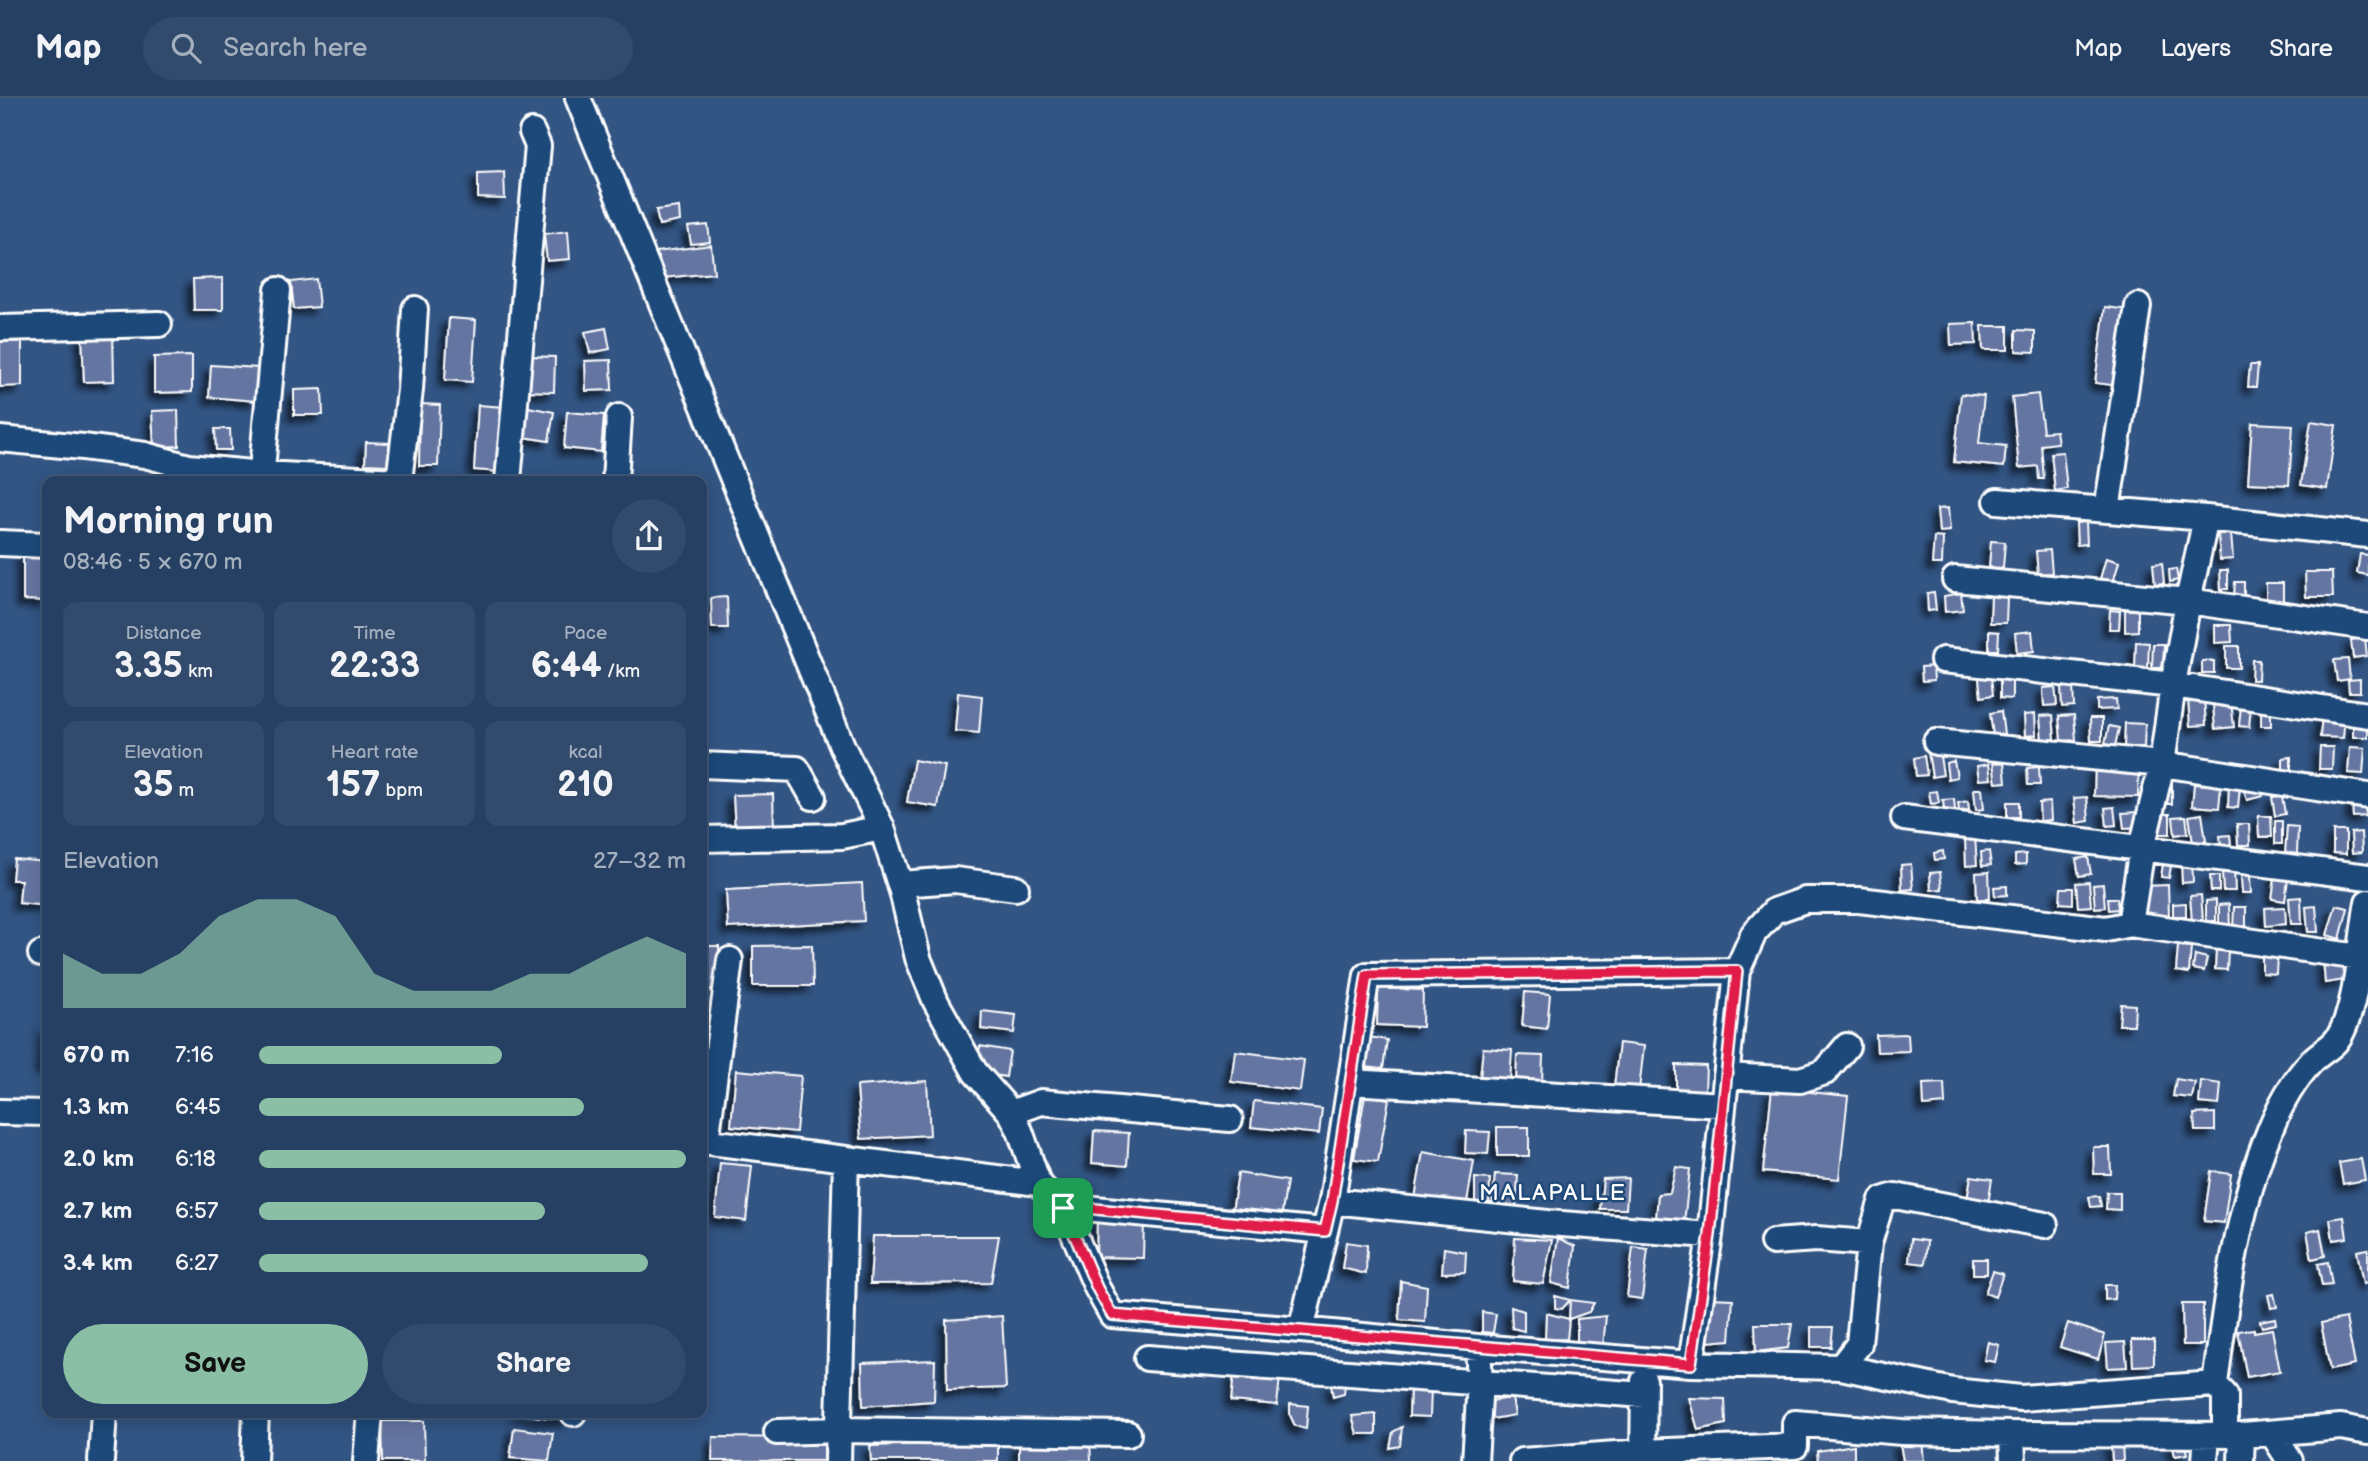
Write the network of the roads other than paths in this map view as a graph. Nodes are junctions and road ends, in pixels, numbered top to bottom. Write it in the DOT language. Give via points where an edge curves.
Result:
graph roads {
  1 [pos="578,98"];
  2 [pos="532,132"];
  3 [pos="278,290"];
  4 [pos="2138,306"];
  5 [pos="415,309"];
  6 [pos="159,324"];
  7 [pos="0,327"];
  8 [pos="619,417"];
  9 [pos="0,439"];
  10 [pos="248,476"];
  11 [pos="261,476"];
  12 [pos="400,476"];
  13 [pos="508,476"];
  14 [pos="615,476"];
  15 [pos="1997,501"];
  16 [pos="2106,510"];
  17 [pos="2206,518"];
  18 [pos="2368,536"];
  19 [pos="0,543"];
  20 [pos="42,545"];
  21 [pos="1955,579"];
  22 [pos="2188,601"];
  23 [pos="2368,627"];
  24 [pos="1943,660"];
  25 [pos="2173,685"];
  26 [pos="2368,715"];
  27 [pos="1936,742"];
  28 [pos="2162,764"];
  29 [pos="707,765"];
  30 [pos="2368,796"];
  31 [pos="813,797"];
  32 [pos="1904,818"];
  33 [pos="882,828"];
  34 [pos="707,839"];
  35 [pos="2142,848"];
  36 [pos="2368,877"];
  37 [pos="900,884"];
  38 [pos="1016,888"];
  39 [pos="2368,902"];
  40 [pos="2130,924"];
  41 [pos="2359,957"];
  42 [pos="730,960"];
  43 [pos="1737,971"];
  44 [pos="1847,1046"];
  45 [pos="1726,1076"];
  46 [pos="1351,1083"];
  47 [pos="1723,1105"];
  48 [pos="0,1112"];
  49 [pos="42,1113"];
  50 [pos="1011,1113"];
  51 [pos="1230,1119"];
  52 [pos="707,1121"];
  53 [pos="707,1142"];
  54 [pos="846,1159"];
  55 [pos="1038,1183"];
  56 [pos="1332,1201"];
  57 [pos="1063,1208"];
  58 [pos="2045,1225"];
  59 [pos="1325,1231"];
  60 [pos="1710,1235"];
  61 [pos="1773,1242"];
  62 [pos="1869,1243"];
  63 [pos="1301,1330"];
  64 [pos="1478,1347"];
  65 [pos="1147,1358"];
  66 [pos="1645,1360"];
  67 [pos="1691,1364"];
  68 [pos="1841,1367"];
  69 [pos="1480,1382"];
  70 [pos="2215,1384"];
  71 [pos="1644,1395"];
  72 [pos="104,1418"];
  73 [pos="256,1418"];
  74 [pos="370,1418"];
  75 [pos="1810,1425"];
  76 [pos="839,1430"];
  77 [pos="776,1432"];
  78 [pos="2368,1432"];
  79 [pos="2272,1433"];
  80 [pos="1128,1434"];
  81 [pos="2012,1434"];
  82 [pos="2225,1435"];
  83 [pos="1643,1457"];
  84 [pos="101,1461"];
  85 [pos="254,1461"];
  86 [pos="366,1461"];
  87 [pos="838,1461"];
  88 [pos="1475,1461"];
  89 [pos="1522,1461"];
  90 [pos="1809,1461"];
  91 [pos="2013,1461"];
  92 [pos="2205,1461"];
  93 [pos="2241,1461"];
  94 [pos="2290,1461"];
  1 -- 33 [label="street" via="843,748"];
  2 -- 13 [label="street" via="538,146"];
  3 -- 11 [label="street"];
  4 -- 16 [label="street"];
  5 -- 12 [label="street"];
  6 -- 7 [label="street"];
  8 -- 14 [label="street"];
  9 -- 10 [label="street" via="145,456"];
  15 -- 16 [label="street"];
  16 -- 17 [label="street"];
  17 -- 18 [label="street"];
  17 -- 22 [label="street"];
  19 -- 20 [label="street"];
  21 -- 22 [label="street"];
  22 -- 23 [label="street"];
  22 -- 25 [label="street"];
  24 -- 25 [label="street"];
  25 -- 26 [label="street"];
  25 -- 28 [label="street"];
  27 -- 28 [label="street"];
  28 -- 30 [label="street"];
  28 -- 35 [label="street"];
  29 -- 31 [label="street" via="797,768"];
  32 -- 35 [label="street"];
  33 -- 34 [label="street" via="842,836"];
  33 -- 37 [label="street"];
  35 -- 36 [label="street"];
  35 -- 40 [label="street"];
  37 -- 38 [label="street" via="955,880"];
  37 -- 50 [label="street" via="918,958 936,1002 975,1072"];
  39 -- 41 [label="street"];
  40 -- 41 [label="street"];
  40 -- 43 [label="street" via="2106,929 1859,900 1805,900 1774,911 1754,933"];
  41 -- 70 [label="street" via="2350,1015 2336,1041 2312,1061 2286,1095 2269,1131 2229,1274"];
  42 -- 52 [label="street"];
  43 -- 45 [label="street"];
  43 -- 46 [label="street" via="1367,975"];
  44 -- 45 [label="street" via="1825,1072 1800,1080"];
  45 -- 47 [label="street"];
  46 -- 47 [label="street"];
  46 -- 56 [label="street"];
  47 -- 60 [label="street"];
  48 -- 49 [label="street"];
  50 -- 51 [label="street" via="1041,1102"];
  50 -- 55 [label="street"];
  53 -- 54 [label="street"];
  54 -- 55 [label="street"];
  54 -- 76 [label="street"];
  55 -- 57 [label="street"];
  56 -- 59 [label="street"];
  56 -- 60 [label="street"];
  57 -- 59 [label="street"];
  57 -- 63 [label="street" via="1112,1315"];
  58 -- 62 [label="street" via="1895,1196 1882,1200"];
  59 -- 63 [label="street"];
  60 -- 67 [label="street"];
  61 -- 62 [label="street"];
  62 -- 68 [label="street" via="1858,1343"];
  63 -- 64 [label="street"];
  64 -- 66 [label="street"];
  64 -- 69 [label="street"];
  65 -- 69 [label="street"];
  66 -- 67 [label="street"];
  66 -- 71 [label="street"];
  67 -- 68 [label="street"];
  68 -- 70 [label="street" via="1953,1391 2021,1398"];
  69 -- 71 [label="street"];
  69 -- 88 [label="street"];
  70 -- 82 [label="street" via="2225,1395"];
  71 -- 83 [label="street"];
  72 -- 84 [label="street"];
  73 -- 85 [label="street"];
  74 -- 86 [label="street"];
  75 -- 81 [label="street"];
  75 -- 83 [label="street" via="1795,1423 1795,1446"];
  75 -- 90 [label="street"];
  76 -- 77 [label="street"];
  76 -- 80 [label="street"];
  76 -- 87 [label="street"];
  78 -- 79 [label="street" via="2341,1427"];
  79 -- 82 [label="street"];
  79 -- 94 [label="street"];
  81 -- 82 [label="street"];
  81 -- 91 [label="street"];
  82 -- 92 [label="street"];
  82 -- 93 [label="street"];
  83 -- 89 [label="street"];
}
